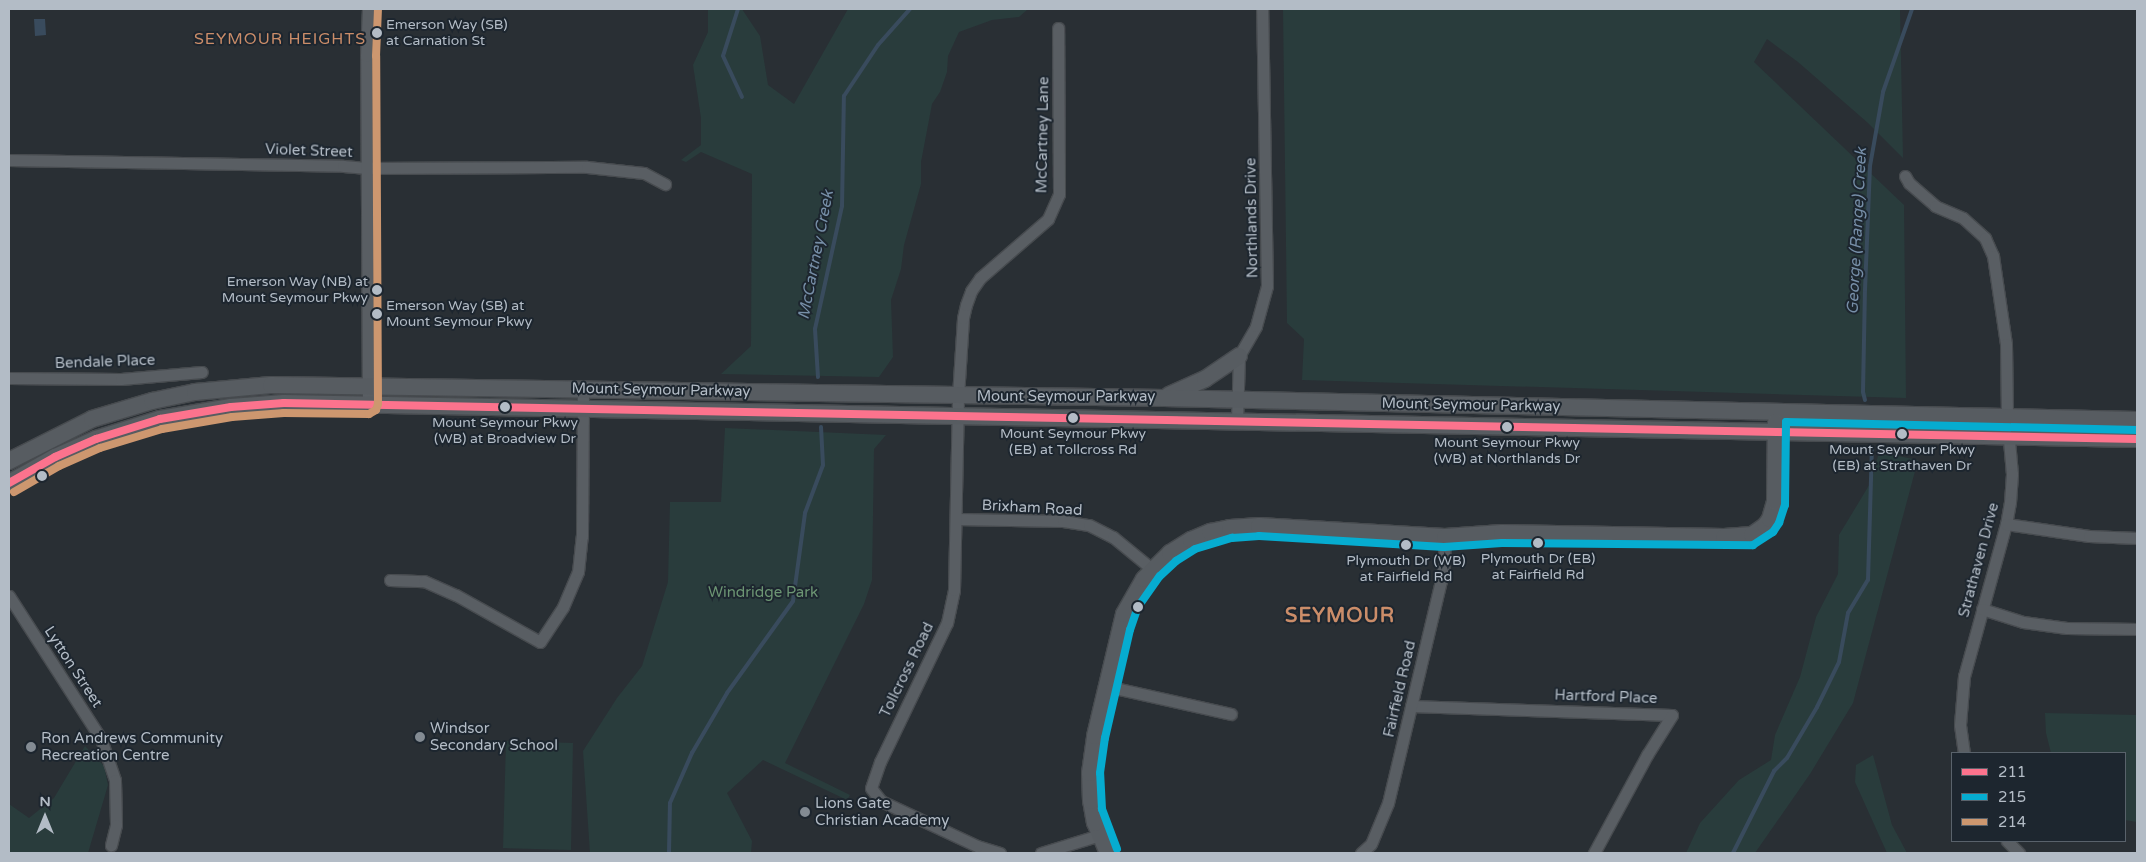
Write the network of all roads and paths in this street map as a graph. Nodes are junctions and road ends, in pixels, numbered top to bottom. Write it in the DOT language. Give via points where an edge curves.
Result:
graph roads {
  1 [pos="368,9"];
  2 [pos="1262,9"];
  3 [pos="1058,28"];
  4 [pos="9,160"];
  5 [pos="367,168"];
  6 [pos="1905,176"];
  7 [pos="665,184"];
  8 [pos="1239,356"];
  9 [pos="202,372"];
  10 [pos="9,378"];
  11 [pos="368,385"];
  12 [pos="583,389"];
  13 [pos="958,396"];
  14 [pos="1164,398"];
  15 [pos="1237,400"];
  16 [pos="368,404"];
  17 [pos="583,409"];
  18 [pos="1776,412"];
  19 [pos="958,416"];
  20 [pos="2007,418"];
  21 [pos="1237,420"];
  22 [pos="2137,420"];
  23 [pos="1776,433"];
  24 [pos="2010,436"];
  25 [pos="2137,439"];
  26 [pos="9,461"];
  27 [pos="9,483"];
  28 [pos="957,520"];
  29 [pos="2006,524"];
  30 [pos="1445,537"];
  31 [pos="2137,538"];
  32 [pos="1152,570"];
  33 [pos="390,580"];
  34 [pos="9,596"];
  35 [pos="1982,609"];
  36 [pos="2137,629"];
  37 [pos="1106,686"];
  38 [pos="1411,706"];
  39 [pos="1231,714"];
  40 [pos="1964,752"];
  41 [pos="1100,835"];
  42 [pos="2008,842"];
  43 [pos="111,845"];
  44 [pos="1371,849"];
  45 [pos="1000,853"];
  46 [pos="1042,853"];
  47 [pos="1108,853"];
  48 [pos="1361,853"];
  49 [pos="1594,853"];
  50 [pos="2019,853"];
  1 -- 5 [label="street"];
  2 -- 8 [label="street, Northlands Drive" via="1267,286 1256,326"];
  3 -- 13 [label="street, McCartney Lane" via="1059,194 1048,218 980,278 971,291 963,318"];
  4 -- 5 [label="street, Violet Street"];
  5 -- 7 [label="street, Violet Street" via="587,167 644,173"];
  5 -- 11 [label="street"];
  6 -- 20 [label="street, Strathaven Drive" via="1935,206 1975,227 1989,245 1998,282 2006,344"];
  8 -- 14 [label="main road" via="1205,379"];
  8 -- 15 [label="street, Northlands Drive"];
  9 -- 10 [label="street, Bendale Place" via="121,379"];
  11 -- 12 [label="main road, Mount Seymour Parkway"];
  11 -- 16 [label="street"];
  11 -- 26 [label="main road, Mount Seymour Parkway" via="271,385 195,392 152,401 92,419"];
  12 -- 13 [label="main road, Mount Seymour Parkway"];
  12 -- 17 [label="street"];
  13 -- 14 [label="main road, Mount Seymour Parkway"];
  13 -- 19 [label="street, McCartney Lane"];
  14 -- 15 [label="main road, Mount Seymour Parkway"];
  15 -- 18 [label="main road, Mount Seymour Parkway"];
  15 -- 21 [label="street, Northlands Drive"];
  16 -- 17 [label="main road, Mount Seymour Parkway"];
  16 -- 27 [label="main road, Mount Seymour Parkway" via="284,403 231,407 160,419 55,456"];
  17 -- 19 [label="main road, Mount Seymour Parkway"];
  17 -- 33 [label="street" via="582,536 578,572 563,607 540,642 456,595 424,581"];
  18 -- 20 [label="main road, Mount Seymour Parkway"];
  18 -- 23 [label="main road"];
  19 -- 21 [label="main road, Mount Seymour Parkway"];
  19 -- 28 [label="street, Tollcross Road"];
  20 -- 22 [label="main road, Mount Seymour Parkway"];
  20 -- 24 [label="street, Strathaven Drive"];
  21 -- 23 [label="main road, Mount Seymour Parkway"];
  23 -- 24 [label="main road, Mount Seymour Parkway"];
  23 -- 30 [label="main road" via="1775,502 1770,519 1752,535 1502,533"];
  24 -- 25 [label="main road, Mount Seymour Parkway"];
  24 -- 29 [label="street, Strathaven Drive" via="2012,474"];
  28 -- 32 [label="street, Brixham Road" via="1063,521 1089,525 1113,537"];
  28 -- 45 [label="street, Tollcross Road" via="954,590 947,623 880,762 871,788 882,801 977,846"];
  29 -- 31 [label="street" via="2089,536"];
  29 -- 35 [label="street, Strathaven Drive"];
  30 -- 32 [label="main road" via="1289,526 1230,528 1190,540"];
  30 -- 38 [label="street, Fairfield Road" via="1441,581"];
  32 -- 37 [label="main road" via="1134,593 1124,614"];
  34 -- 43 [label="street, Lytton Street" via="101,739 115,780 116,826"];
  35 -- 36 [label="street" via="2023,622 2067,628"];
  35 -- 40 [label="street, Strathaven Drive" via="1960,703"];
  37 -- 39 [label="street"];
  37 -- 41 [label="main road" via="1090,773 1092,811"];
  38 -- 44 [label="street, Fairfield Road" via="1388,803"];
  38 -- 49 [label="street, Hartford Place" via="1672,715"];
  41 -- 46 [label="street"];
  41 -- 47 [label="main road"];
  42 -- 50 [label="street"];
  44 -- 48 [label="street, Fairfield Road"];
}
